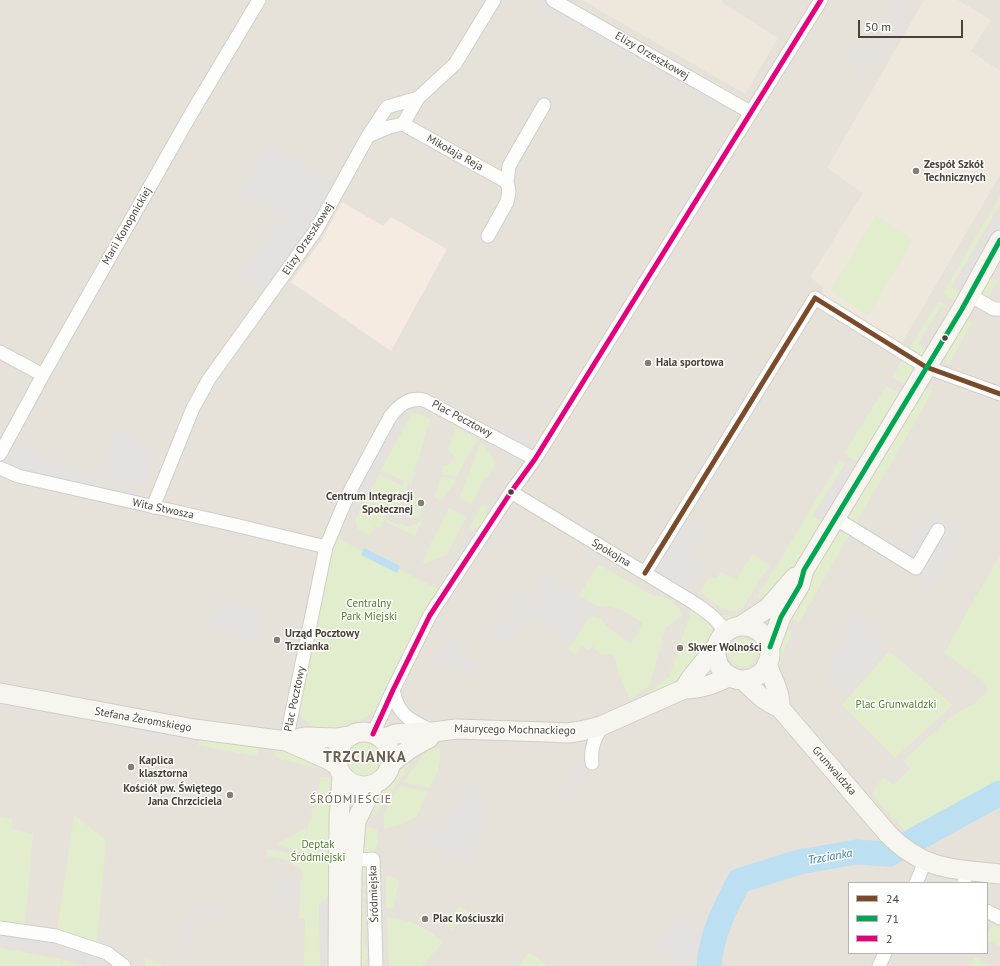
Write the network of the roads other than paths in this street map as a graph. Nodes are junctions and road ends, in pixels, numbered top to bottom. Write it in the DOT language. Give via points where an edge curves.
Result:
graph roads {
  1 [pos="259,0"];
  2 [pos="494,0"];
  3 [pos="553,0"];
  4 [pos="821,0"];
  5 [pos="418,98"];
  6 [pos="544,105"];
  7 [pos="750,112"];
  8 [pos="403,124"];
  9 [pos="368,136"];
  10 [pos="507,182"];
  11 [pos="488,236"];
  12 [pos="1000,240"];
  13 [pos="969,295"];
  14 [pos="1000,309"];
  15 [pos="0,352"];
  16 [pos="926,367"];
  17 [pos="43,375"];
  18 [pos="1000,394"];
  19 [pos="0,454"];
  20 [pos="536,458"];
  21 [pos="0,468"];
  22 [pos="511,492"];
  23 [pos="153,507"];
  24 [pos="835,518"];
  25 [pos="938,530"];
  26 [pos="326,547"];
  27 [pos="804,570"];
  28 [pos="645,574"];
  29 [pos="742,625"];
  30 [pos="721,640"];
  31 [pos="769,656"];
  32 [pos="737,678"];
  33 [pos="684,689"];
  34 [pos="393,690"];
  35 [pos="0,693"];
  36 [pos="780,708"];
  37 [pos="603,725"];
  38 [pos="434,732"];
  39 [pos="568,733"];
  40 [pos="350,736"];
  41 [pos="378,736"];
  42 [pos="286,741"];
  43 [pos="391,763"];
  44 [pos="340,770"];
  45 [pos="374,784"];
  46 [pos="918,858"];
  47 [pos="345,867"];
  48 [pos="1000,874"];
  49 [pos="965,877"];
  50 [pos="916,882"];
  51 [pos="988,911"];
  52 [pos="1000,918"];
  53 [pos="0,928"];
  54 [pos="885,954"];
  55 [pos="124,966"];
  56 [pos="338,966"];
  57 [pos="351,966"];
  58 [pos="376,966"];
  59 [pos="879,966"];
  1 -- 17 [label="street, Marii Konopnickiej" via="191,114"];
  2 -- 5 [label="street, Elizy Orzeszkowej" via="455,64"];
  3 -- 7 [label="street, Elizy Orzeszkowej"];
  4 -- 7 [label="street"];
  5 -- 8 [label="street"];
  5 -- 9 [label="street, Elizy Orzeszkowej" via="387,107"];
  6 -- 10 [label="street" via="509,166"];
  7 -- 20 [label="street"];
  8 -- 9 [label="street"];
  8 -- 10 [label="street, Mikołaja Reja"];
  9 -- 23 [label="street, Elizy Orzeszkowej" via="316,230 206,385 193,408"];
  10 -- 11 [label="street" via="507,202"];
  12 -- 13 [label="main road"];
  13 -- 14 [label="street" via="994,309"];
  13 -- 16 [label="main road"];
  15 -- 17 [label="street"];
  16 -- 18 [label="street"];
  16 -- 24 [label="main road"];
  16 -- 28 [label="street" via="815,298"];
  17 -- 19 [label="street, Marii Konopnickiej"];
  20 -- 22 [label="street"];
  20 -- 26 [label="street, Plac Pocztowy" via="427,401 411,399 397,406 390,417 352,487"];
  21 -- 23 [label="street, Wita Stwosza" via="18,476"];
  22 -- 28 [label="street, Spokojna"];
  22 -- 34 [label="street" via="430,615"];
  23 -- 26 [label="street, Wita Stwosza"];
  24 -- 25 [label="street" via="916,568"];
  24 -- 27 [label="main road"];
  26 -- 42 [label="street, Plac Pocztowy"];
  27 -- 29 [label="main road" via="791,580 768,608"];
  27 -- 31 [label="main road" via="800,585 781,617"];
  28 -- 30 [label="street, Spokojna" via="708,613 722,626"];
  29 -- 30 [label="main road" via="734,627"];
  29 -- 31 [label="main road" via="750,626 763,634"];
  30 -- 32 [label="main road" via="716,656 718,664 723,671"];
  30 -- 33 [label="main road"];
  31 -- 32 [label="main road" via="758,676 751,679"];
  31 -- 36 [label="main road"];
  32 -- 33 [label="main road, Maurycego Mochnackiego" via="696,689"];
  32 -- 36 [label="main road, Grunwaldzka"];
  33 -- 37 [label="main road, Maurycego Mochnackiego"];
  34 -- 38 [label="street" via="403,714"];
  34 -- 41 [label="street"];
  35 -- 42 [label="main road, Stefana Żeromskiego" via="194,729"];
  36 -- 46 [label="main road, Grunwaldzka" via="888,834"];
  37 -- 39 [label="main road, Maurycego Mochnackiego"];
  37 -- 39 [label="street" via="598,733 592,756 583,740"];
  38 -- 39 [label="main road, Maurycego Mochnackiego" via="456,729"];
  38 -- 41 [label="main road, Maurycego Mochnackiego"];
  38 -- 43 [label="main road, Maurycego Mochnackiego"];
  40 -- 41 [label="main road" via="366,732"];
  40 -- 42 [label="main road, Stefana Żeromskiego" via="304,737"];
  40 -- 44 [label="main road" via="339,749 337,757"];
  41 -- 43 [label="main road" via="388,746"];
  42 -- 44 [label="main road, Stefana Żeromskiego" via="329,760"];
  43 -- 45 [label="main road" via="386,776"];
  44 -- 45 [label="main road" via="348,781 356,785"];
  44 -- 47 [label="main road" via="339,820"];
  45 -- 47 [label="main road" via="356,821"];
  46 -- 49 [label="main road" via="953,869"];
  46 -- 50 [label="street"];
  47 -- 56 [label="main road"];
  47 -- 57 [label="main road"];
  47 -- 58 [label="street, Śródmiejska" via="373,859"];
  48 -- 49 [label="main road"];
  51 -- 52 [label="street"];
  53 -- 55 [label="street" via="55,936 107,952"];
  54 -- 59 [label="street"];
}
